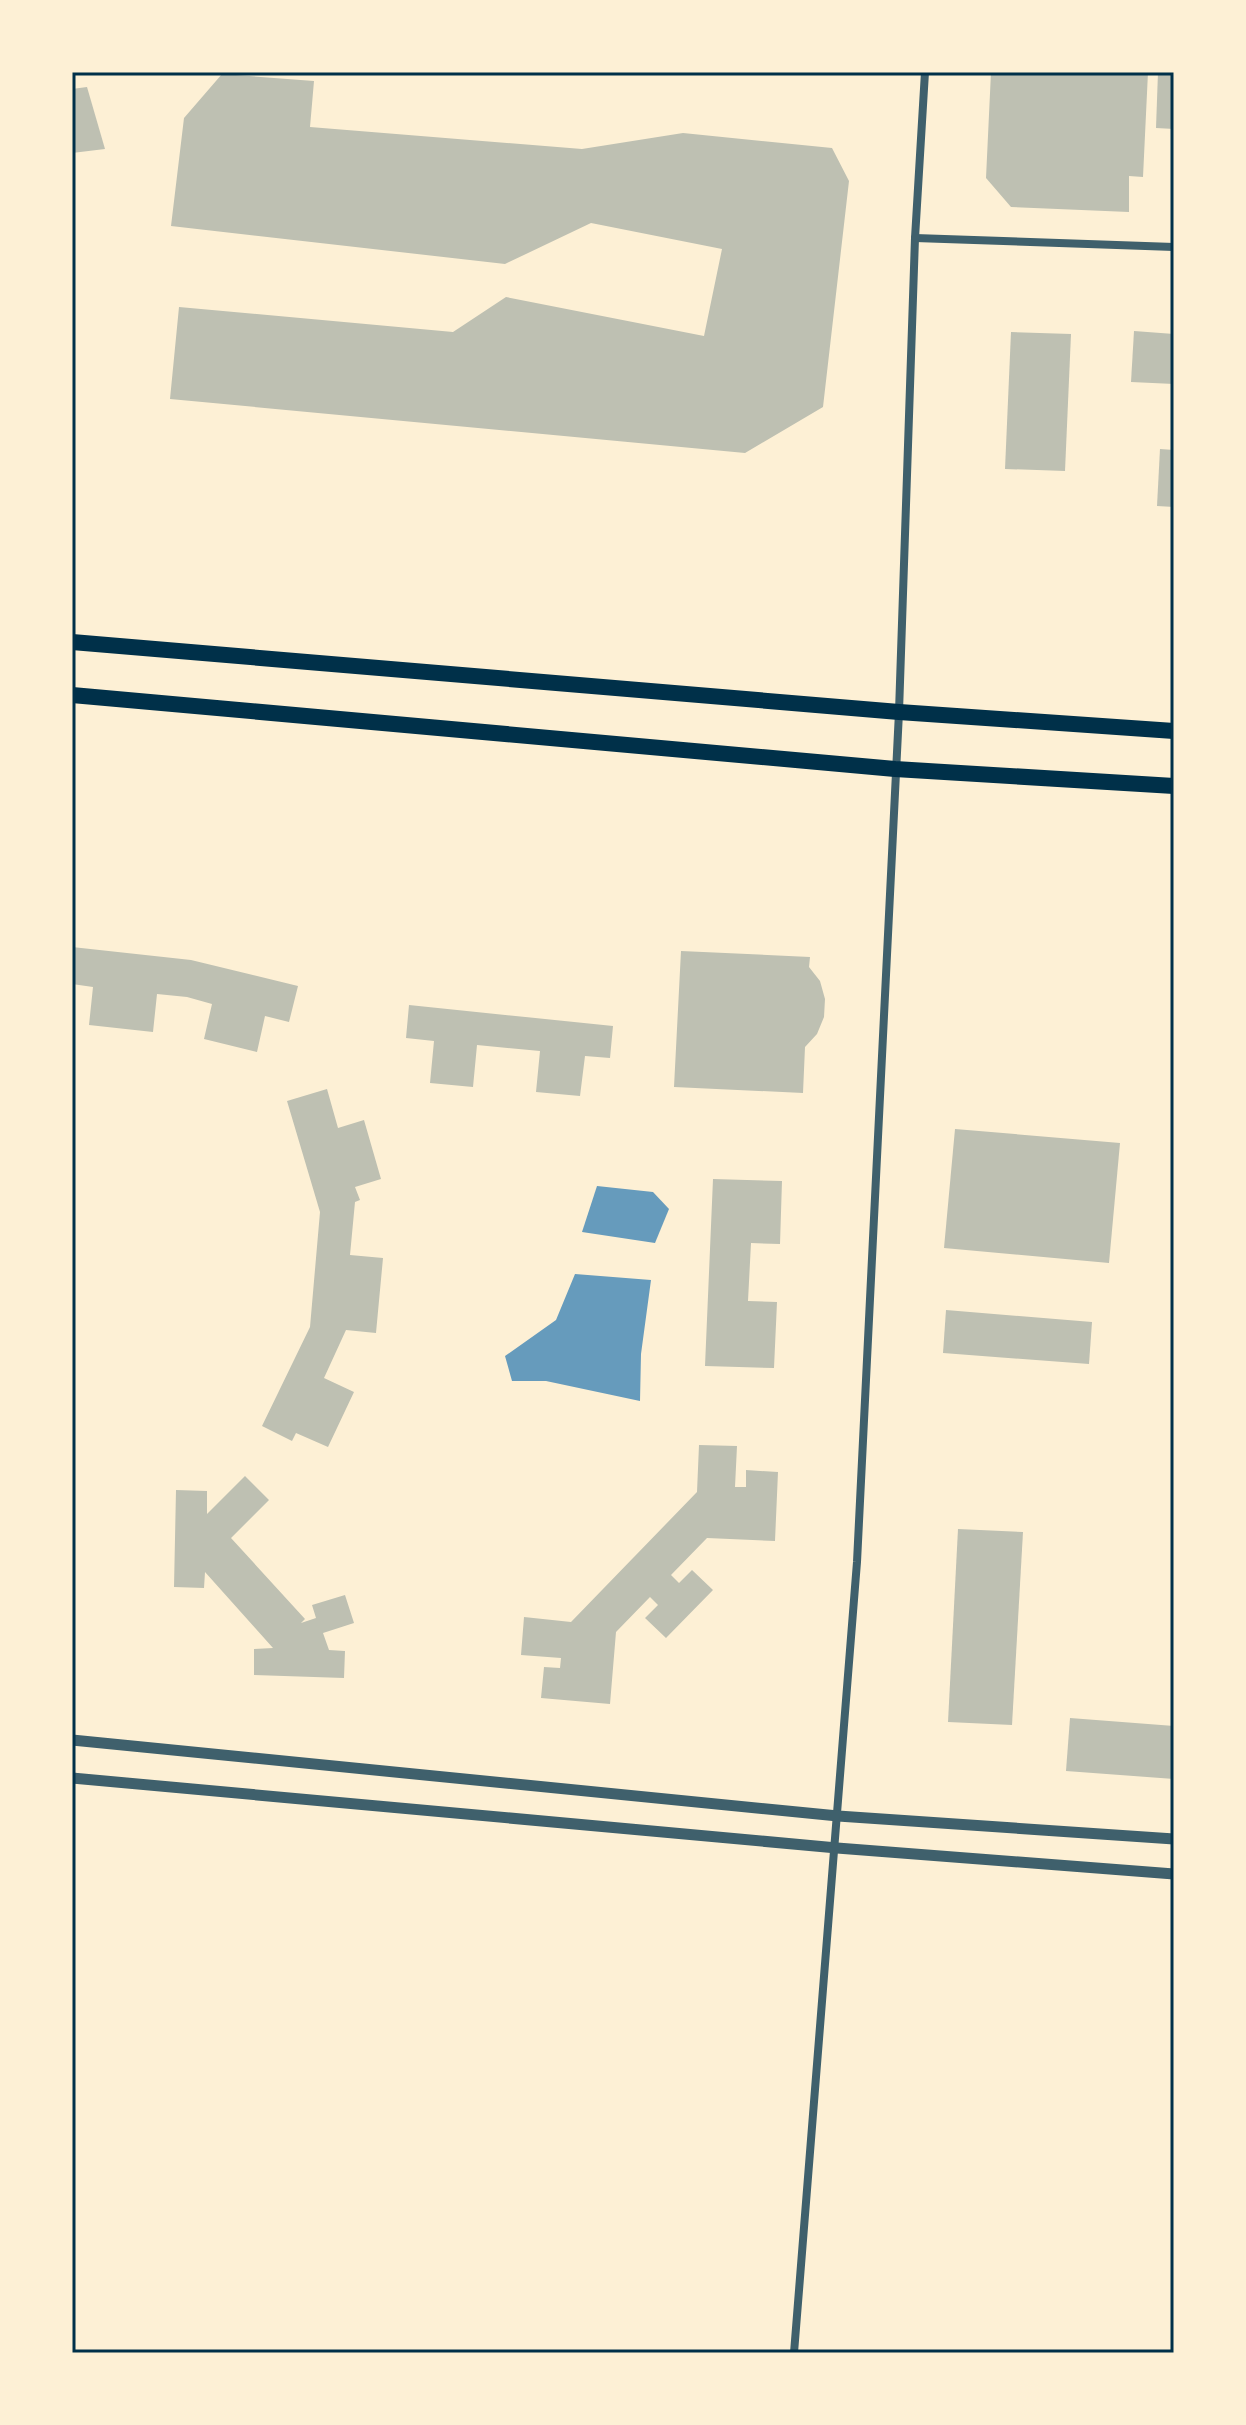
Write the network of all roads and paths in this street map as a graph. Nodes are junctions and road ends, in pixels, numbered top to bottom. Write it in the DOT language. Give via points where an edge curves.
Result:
graph roads {
  1 [pos="925,72"];
  2 [pos="915,238"];
  3 [pos="1174,247"];
  4 [pos="72,642"];
  5 [pos="72,695"];
  6 [pos="899,712"];
  7 [pos="1174,731"];
  8 [pos="895,769"];
  9 [pos="1174,786"];
  10 [pos="72,1740"];
  11 [pos="72,1778"];
  12 [pos="838,1816"];
  13 [pos="1174,1839"];
  14 [pos="837,1848"];
  15 [pos="1174,1874"];
  16 [pos="794,2353"];
  1 -- 2 [label="street"];
  2 -- 3 [label="street"];
  2 -- 6 [label="street"];
  4 -- 6 [label="highway"];
  5 -- 8 [label="highway"];
  6 -- 7 [label="highway"];
  6 -- 8 [label="street"];
  8 -- 9 [label="highway"];
  8 -- 12 [label="street" via="857,1562"];
  10 -- 12 [label="street"];
  11 -- 14 [label="street"];
  12 -- 13 [label="street"];
  12 -- 14 [label="street"];
  14 -- 15 [label="street"];
  14 -- 16 [label="street"];
}
